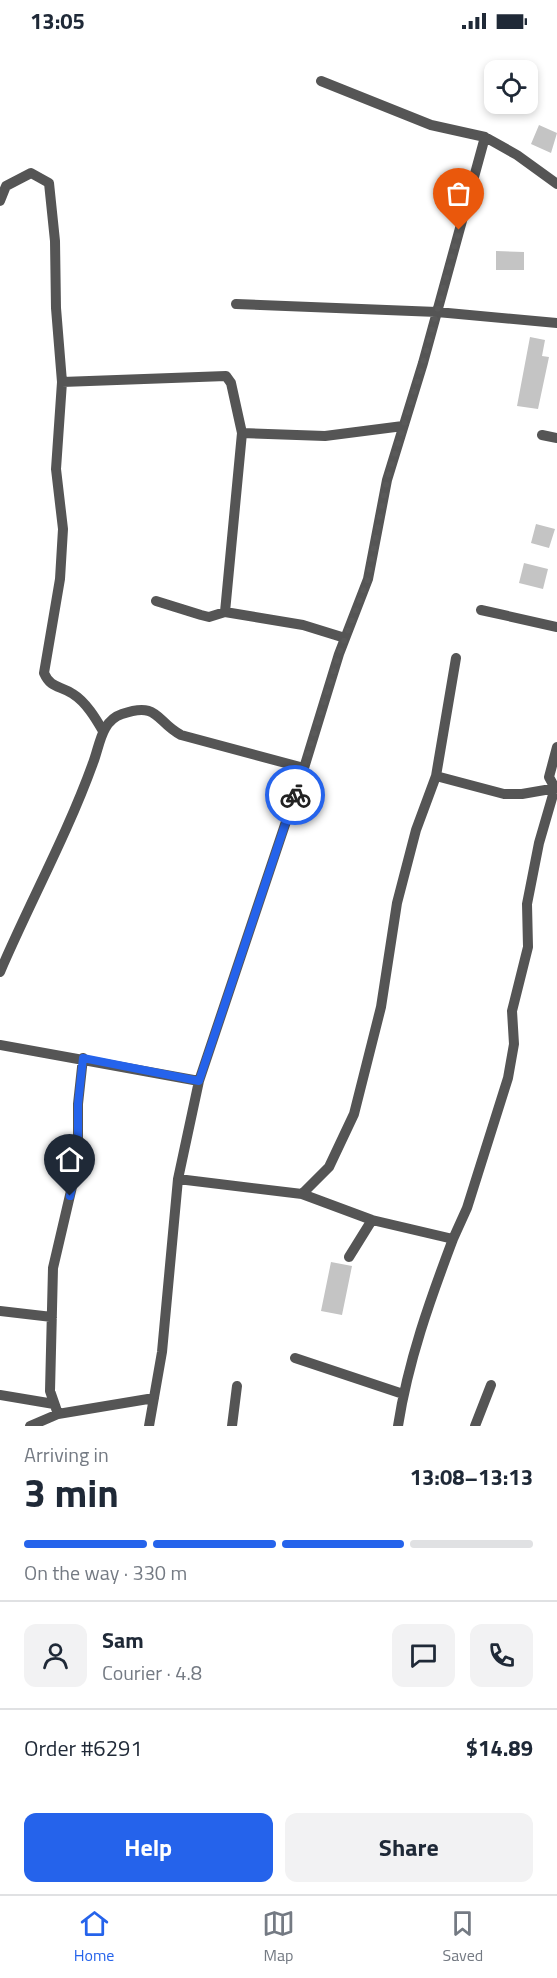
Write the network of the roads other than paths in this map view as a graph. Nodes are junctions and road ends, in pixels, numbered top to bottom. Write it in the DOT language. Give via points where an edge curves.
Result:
graph roads {
  1 [pos="321,81"];
  2 [pos="485,137"];
  3 [pos="557,184"];
  4 [pos="0,201"];
  5 [pos="236,304"];
  6 [pos="437,312"];
  7 [pos="557,323"];
  8 [pos="62,382"];
  9 [pos="403,426"];
  10 [pos="242,433"];
  11 [pos="542,435"];
  12 [pos="557,438"];
  13 [pos="156,601"];
  14 [pos="481,610"];
  15 [pos="225,612"];
  16 [pos="557,627"];
  17 [pos="345,638"];
  18 [pos="456,658"];
  19 [pos="103,731"];
  20 [pos="557,747"];
  21 [pos="304,768"];
  22 [pos="436,776"];
  23 [pos="556,788"];
  24 [pos="0,972"];
  25 [pos="0,1045"];
  26 [pos="83,1058"];
  27 [pos="199,1081"];
  28 [pos="178,1179"];
  29 [pos="302,1194"];
  30 [pos="372,1221"];
  31 [pos="453,1239"];
  32 [pos="349,1257"];
  33 [pos="0,1311"];
  34 [pos="52,1317"];
  35 [pos="295,1358"];
  36 [pos="491,1385"];
  37 [pos="237,1386"];
  38 [pos="403,1394"];
  39 [pos="0,1395"];
  40 [pos="154,1398"];
  41 [pos="56,1409"];
  42 [pos="30,1426"];
  43 [pos="149,1426"];
  44 [pos="232,1426"];
  45 [pos="398,1426"];
  46 [pos="475,1426"];
  1 -- 2 [label="street" via="431,125"];
  2 -- 3 [label="street"];
  2 -- 6 [label="street"];
  4 -- 8 [label="street" via="6,186 31,173 49,183"];
  5 -- 6 [label="street"];
  6 -- 7 [label="street"];
  6 -- 9 [label="street"];
  8 -- 10 [label="street" via="226,376"];
  8 -- 19 [label="street" via="56,469 63,517 62,564 44,673 51,686 76,695"];
  9 -- 10 [label="street" via="325,436"];
  9 -- 17 [label="street" via="387,480 374,557"];
  10 -- 15 [label="street"];
  11 -- 12 [label="street"];
  13 -- 15 [label="street" via="209,616"];
  14 -- 16 [label="street"];
  15 -- 17 [label="street" via="303,625"];
  17 -- 21 [label="street"];
  18 -- 22 [label="street"];
  19 -- 21 [label="street" via="120,714 152,712 181,735"];
  19 -- 24 [label="street" via="75,814"];
  20 -- 23 [label="street" via="549,777"];
  21 -- 27 [label="street"];
  22 -- 23 [label="street" via="504,794"];
  22 -- 29 [label="street" via="416,830 397,903 381,1007 354,1114 329,1167"];
  23 -- 31 [label="street" via="527,904 528,946 512,1011 514,1044 508,1078 467,1208"];
  25 -- 26 [label="street"];
  26 -- 27 [label="street"];
  26 -- 34 [label="street" via="78,1161 54,1259"];
  27 -- 28 [label="street"];
  28 -- 29 [label="street"];
  28 -- 40 [label="street"];
  29 -- 30 [label="street"];
  30 -- 31 [label="street"];
  30 -- 32 [label="street"];
  31 -- 38 [label="street" via="424,1319"];
  33 -- 34 [label="street"];
  34 -- 41 [label="street" via="50,1391"];
  35 -- 38 [label="street"];
  36 -- 46 [label="street"];
  37 -- 44 [label="street"];
  38 -- 45 [label="street"];
  39 -- 41 [label="street"];
  40 -- 41 [label="street"];
  40 -- 43 [label="street"];
  41 -- 42 [label="street"];
}
